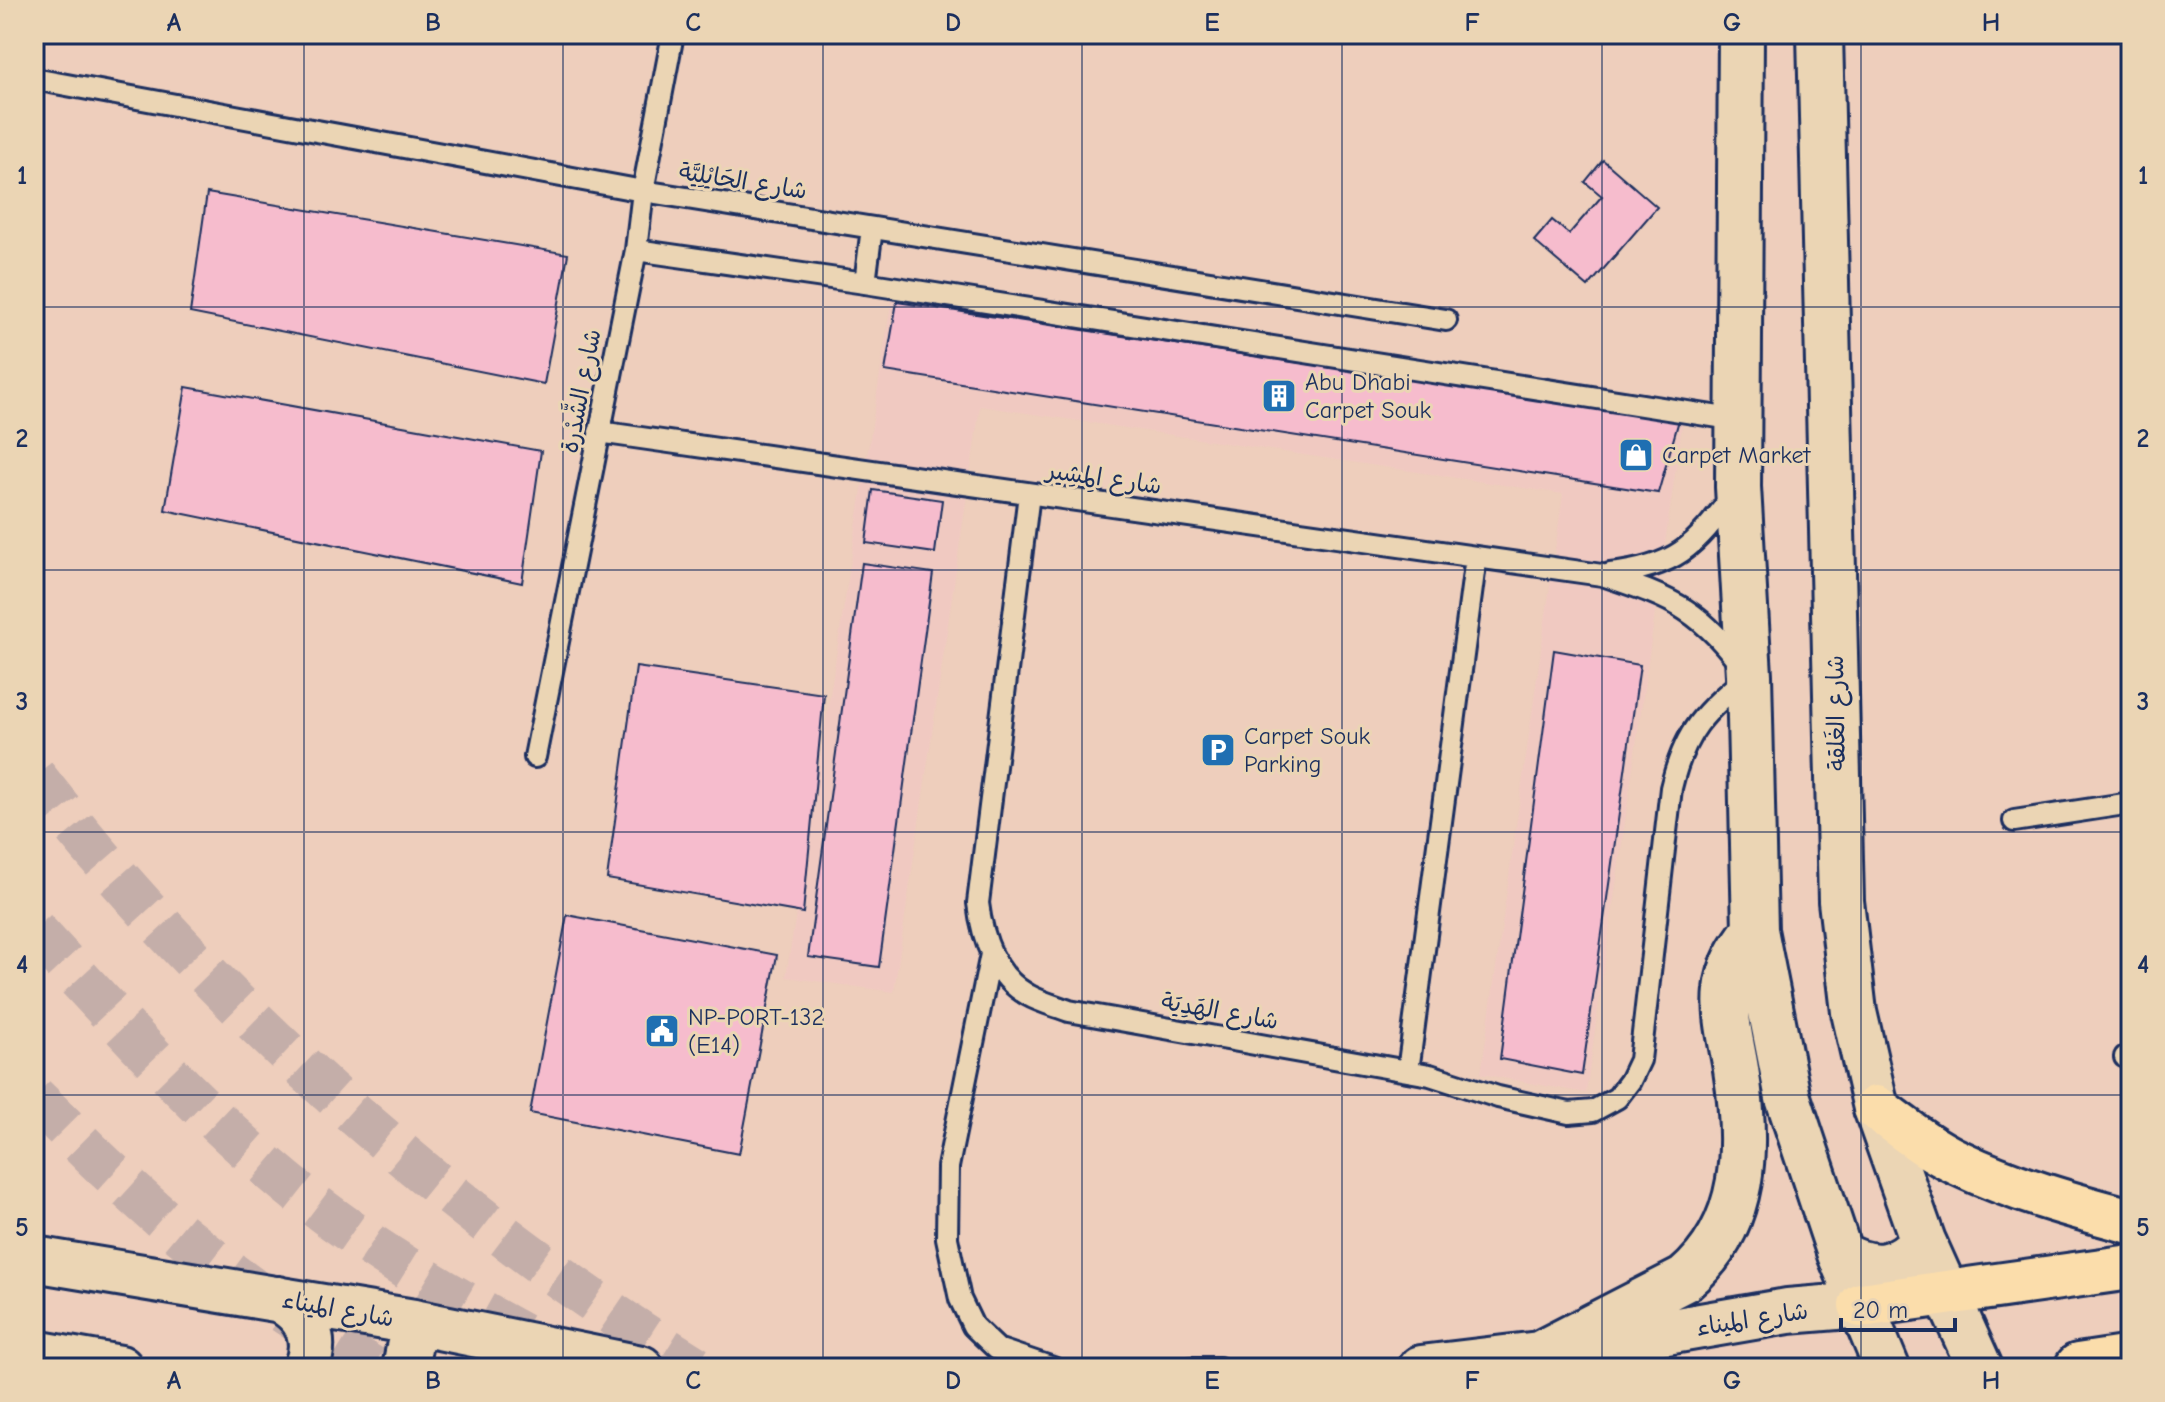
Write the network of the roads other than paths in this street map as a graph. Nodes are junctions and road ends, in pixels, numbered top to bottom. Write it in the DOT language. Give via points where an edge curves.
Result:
graph roads {
  1 [pos="673,34"];
  2 [pos="1741,34"];
  3 [pos="1820,34"];
  4 [pos="34,79"];
  5 [pos="643,191"];
  6 [pos="872,228"];
  7 [pos="636,250"];
  8 [pos="865,283"];
  9 [pos="1446,320"];
  10 [pos="1738,420"];
  11 [pos="599,432"];
  12 [pos="1738,487"];
  13 [pos="1029,494"];
  14 [pos="1476,557"];
  15 [pos="1602,575"];
  16 [pos="1749,675"];
  17 [pos="535,757"];
  18 [pos="2131,803"];
  19 [pos="2014,821"];
  20 [pos="1755,930"];
  21 [pos="991,954"];
  22 [pos="1408,1071"];
  23 [pos="1876,1108"];
  24 [pos="2131,1221"];
  25 [pos="1923,1241"];
  26 [pos="1840,1254"];
  27 [pos="34,1259"];
  28 [pos="2131,1267"];
  29 [pos="1946,1293"];
  30 [pos="278,1299"];
  31 [pos="1861,1305"];
  32 [pos="345,1310"];
  33 [pos="414,1322"];
  34 [pos="34,1353"];
  35 [pos="1539,1354"];
  36 [pos="2131,1358"];
  37 [pos="2078,1366"];
  38 [pos="120,1368"];
  39 [pos="306,1368"];
  40 [pos="334,1368"];
  41 [pos="405,1368"];
  42 [pos="641,1368"];
  43 [pos="1053,1368"];
  44 [pos="1192,1368"];
  45 [pos="1219,1368"];
  46 [pos="1421,1368"];
  47 [pos="1887,1368"];
  48 [pos="1980,1368"];
  1 -- 5 [label="lane, شارع الشَّدْرة"];
  2 -- 10 [label="main road"];
  3 -- 23 [label="main road, شارع الغَلقة" via="1841,901 1854,1012"];
  4 -- 5 [label="lane, شارع الحَايْلِيَّة"];
  5 -- 6 [label="lane, شارع الحَايْلِيَّة"];
  5 -- 7 [label="lane, شارع الشَّدْرة"];
  6 -- 8 [label="lane"];
  6 -- 9 [label="lane, شارع الحَايْلِيَّة"];
  7 -- 8 [label="lane"];
  7 -- 11 [label="lane, شارع الشَّدْرة"];
  8 -- 10 [label="lane"];
  10 -- 12 [label="main road"];
  11 -- 13 [label="lane, شارع المِشِير"];
  11 -- 17 [label="lane, شارع الشَّدْرة"];
  12 -- 15 [label="lane, شارع المِشِير" via="1681,554 1658,565"];
  12 -- 16 [label="main road"];
  13 -- 14 [label="lane, شارع المِشِير"];
  13 -- 21 [label="lane, شارع الهَدِيَة" via="978,903"];
  14 -- 15 [label="lane, شارع المِشِير"];
  14 -- 22 [label="lane"];
  15 -- 16 [label="lane, شارع المِشِير" via="1651,591 1691,612"];
  16 -- 20 [label="main road"];
  16 -- 22 [label="lane, شارع الهَدِيَة" via="1694,727 1679,756 1640,1060 1617,1098 1593,1111 1569,1113"];
  18 -- 19 [label="lane"];
  20 -- 26 [label="main road" via="1788,1098"];
  20 -- 35 [label="main road" via="1731,968 1726,991 1742,1144 1738,1182 1719,1242 1685,1279"];
  21 -- 22 [label="lane, شارع الهَدِيَة" via="1027,995 1069,1011"];
  21 -- 43 [label="lane" via="948,1167 947,1238 960,1299 973,1326 997,1349"];
  23 -- 24 [label="main road" via="1958,1163"];
  23 -- 25 [label="main road, شارع الغَلقة"];
  25 -- 26 [label="main road" via="1894,1263 1875,1266"];
  25 -- 29 [label="main road, شارع الغَلقة"];
  26 -- 31 [label="main road"];
  27 -- 30 [label="main road, شارع الميناء"];
  28 -- 29 [label="main road, شارع الميناء"];
  29 -- 31 [label="main road, شارع الميناء"];
  29 -- 48 [label="main road, شارع الغَلقة"];
  30 -- 32 [label="main road, شارع الميناء"];
  30 -- 39 [label="main road" via="304,1318 312,1349"];
  31 -- 35 [label="main road, شارع الميناء" via="1788,1311"];
  31 -- 47 [label="main road"];
  32 -- 33 [label="main road, شارع الميناء"];
  32 -- 40 [label="main road"];
  33 -- 41 [label="main road"];
  33 -- 42 [label="main road, شارع الميناء"];
  34 -- 38 [label="main road"];
  35 -- 46 [label="main road, شارع الميناء"];
  36 -- 37 [label="main road"];
  44 -- 45 [label="lane"];
}
